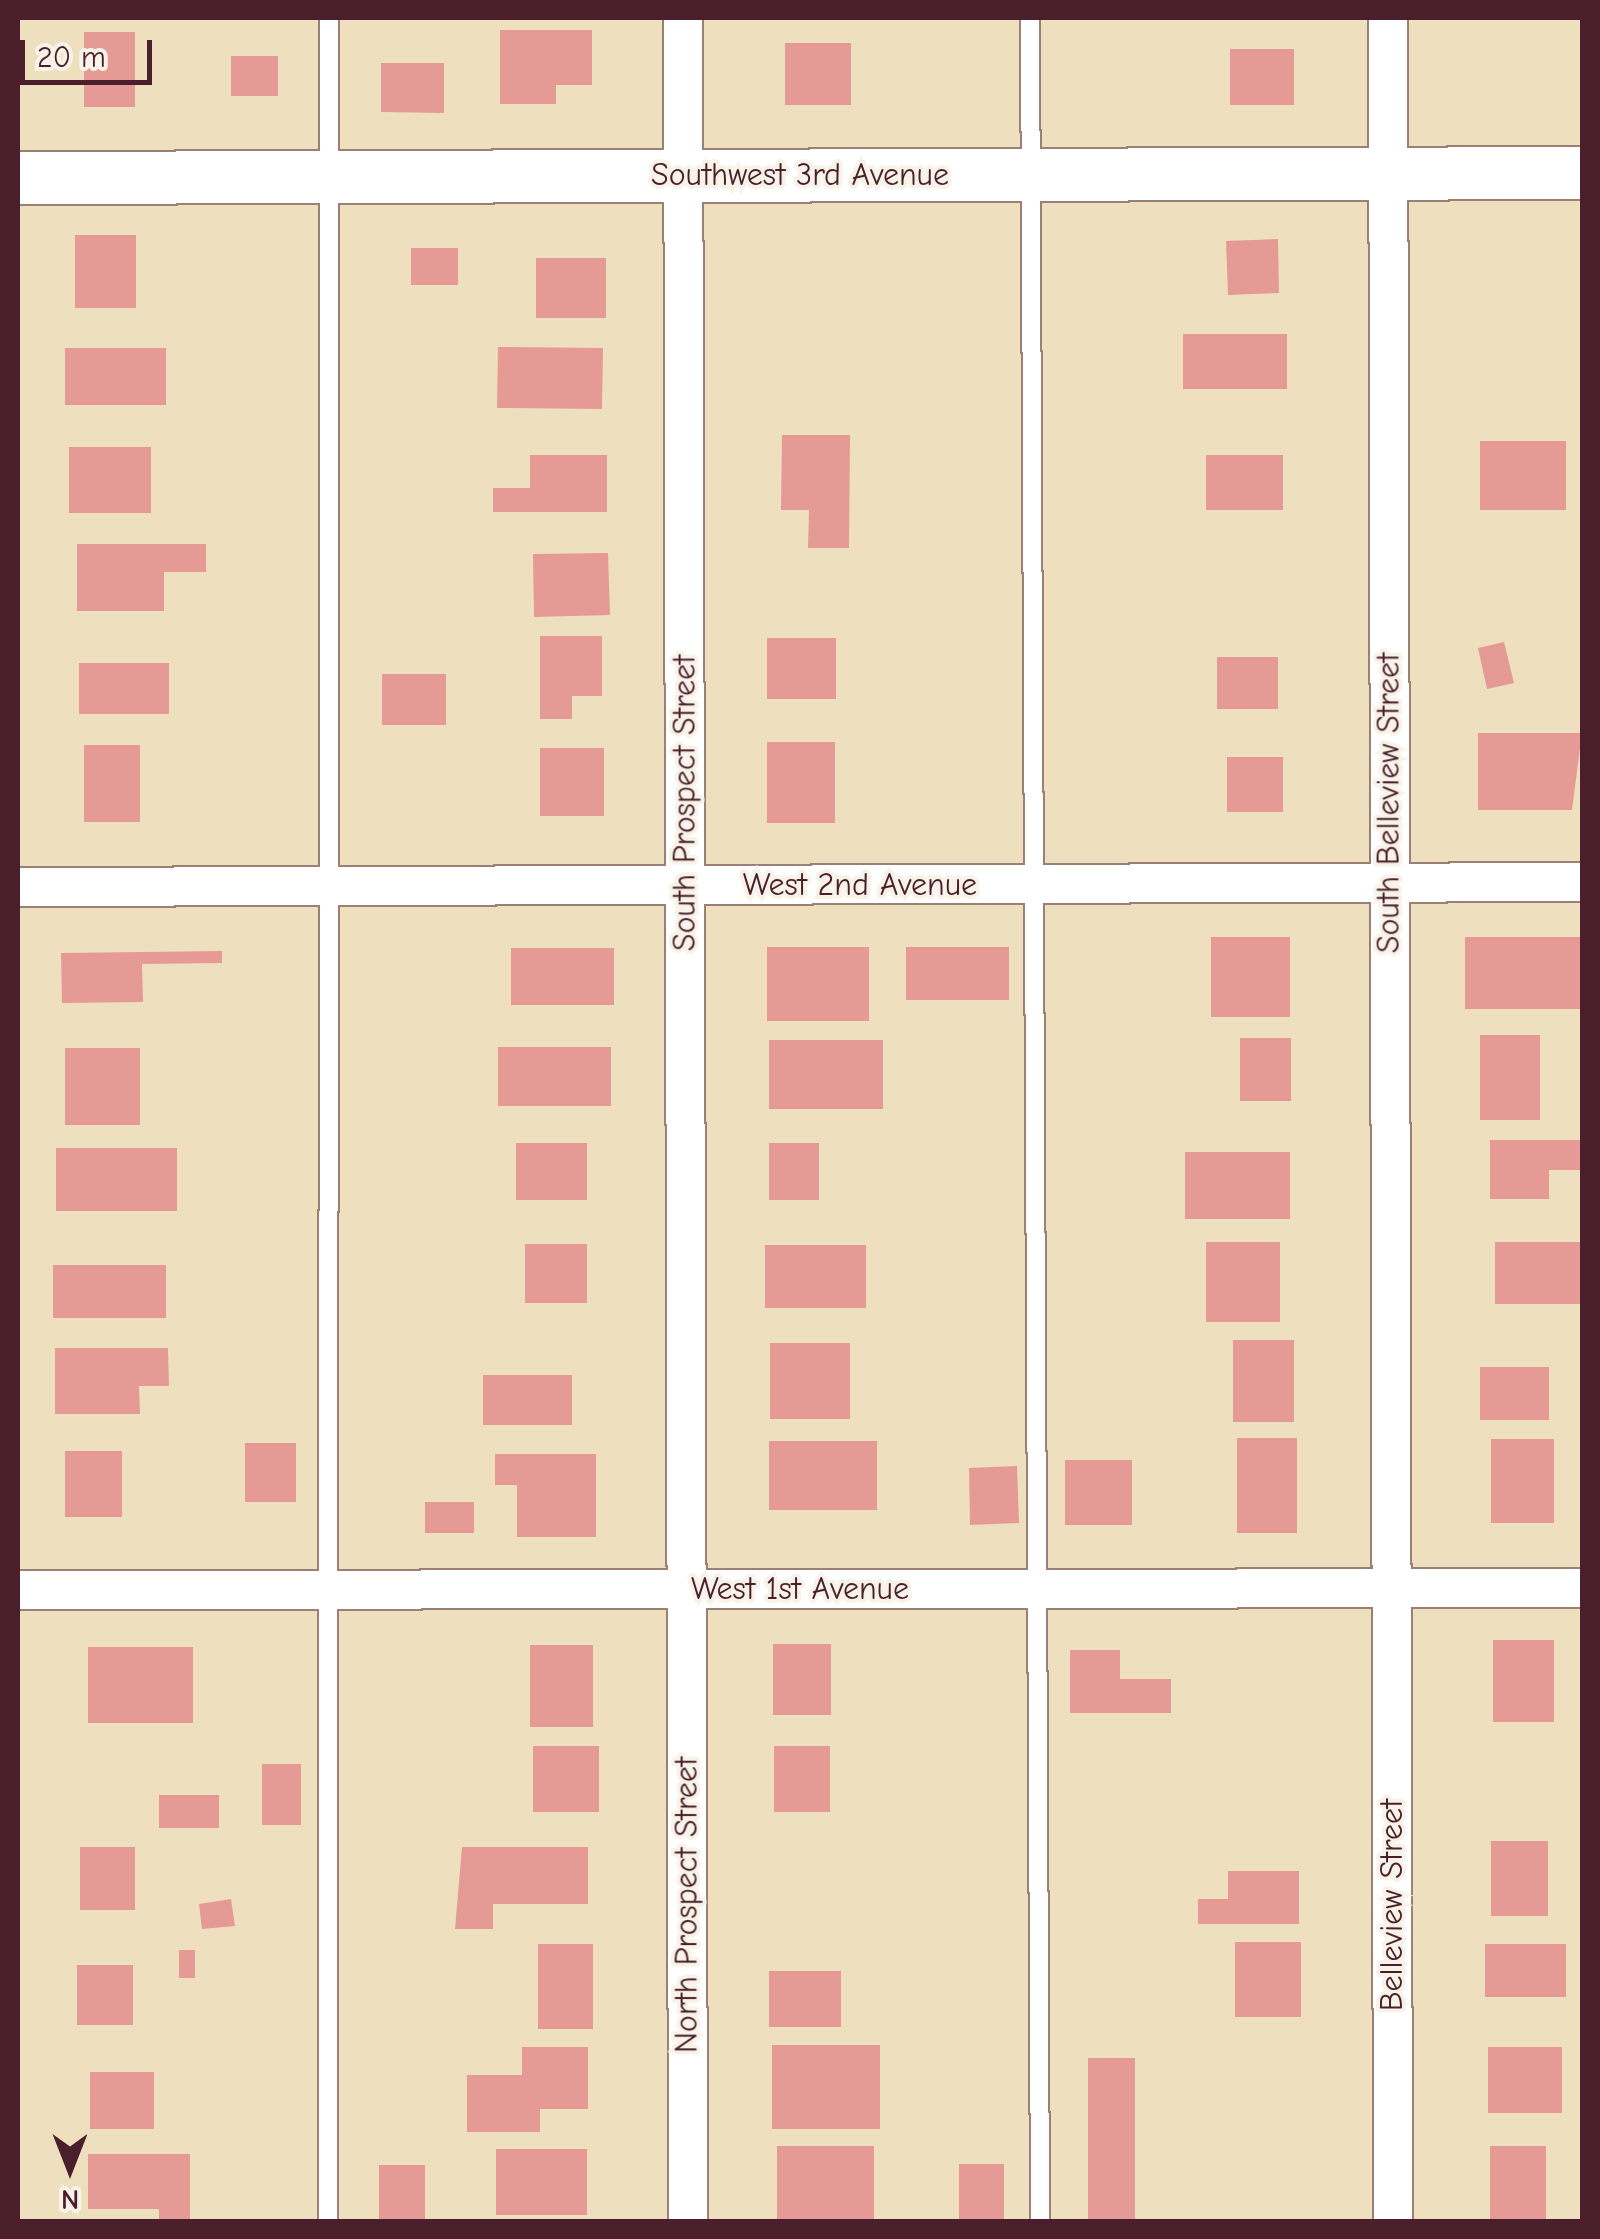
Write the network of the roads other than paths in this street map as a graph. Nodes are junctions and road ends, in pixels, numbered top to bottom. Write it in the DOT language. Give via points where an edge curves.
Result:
graph roads {
  1 [pos="329,18"];
  2 [pos="683,18"];
  3 [pos="1030,18"];
  4 [pos="1388,18"];
  5 [pos="1582,173"];
  6 [pos="1388,174"];
  7 [pos="1030,175"];
  8 [pos="684,176"];
  9 [pos="330,177"];
  10 [pos="18,178"];
  11 [pos="1390,882"];
  12 [pos="1582,882"];
  13 [pos="1032,884"];
  14 [pos="686,885"];
  15 [pos="332,886"];
  16 [pos="18,888"];
  17 [pos="1582,1588"];
  18 [pos="1391,1589"];
  19 [pos="18,1590"];
  20 [pos="333,1590"];
  21 [pos="686,1590"];
  22 [pos="1042,1590"];
  23 [pos="328,2222"];
  24 [pos="688,2222"];
  25 [pos="1040,2222"];
  26 [pos="1394,2222"];
  1 -- 9 [label="lane"];
  2 -- 8 [label="street, South Prospect Street"];
  3 -- 7 [label="lane"];
  4 -- 6 [label="street, South Belleview Street"];
  5 -- 6 [label="main road, Southwest 3rd Avenue"];
  6 -- 7 [label="main road, Southwest 3rd Avenue"];
  6 -- 11 [label="street, South Belleview Street"];
  7 -- 8 [label="main road, Southwest 3rd Avenue"];
  7 -- 13 [label="lane"];
  8 -- 9 [label="main road, Southwest 3rd Avenue"];
  8 -- 14 [label="street, South Prospect Street"];
  9 -- 10 [label="main road, Southwest 3rd Avenue"];
  9 -- 15 [label="lane"];
  11 -- 12 [label="street, West 2nd Avenue"];
  11 -- 13 [label="street, West 2nd Avenue"];
  11 -- 18 [label="street, South Belleview Street"];
  13 -- 14 [label="street, West 2nd Avenue"];
  13 -- 22 [label="lane"];
  14 -- 15 [label="street, West 2nd Avenue"];
  14 -- 21 [label="street, South Prospect Street"];
  15 -- 16 [label="street, West 2nd Avenue"];
  15 -- 20 [label="lane"];
  17 -- 18 [label="street, West 1st Avenue"];
  18 -- 22 [label="street, West 1st Avenue"];
  18 -- 26 [label="street, Belleview Street"];
  19 -- 20 [label="street, West 1st Avenue"];
  20 -- 21 [label="street, West 1st Avenue"];
  20 -- 23 [label="lane"];
  21 -- 22 [label="street, West 1st Avenue"];
  21 -- 24 [label="street, North Prospect Street"];
  22 -- 25 [label="lane"];
}
